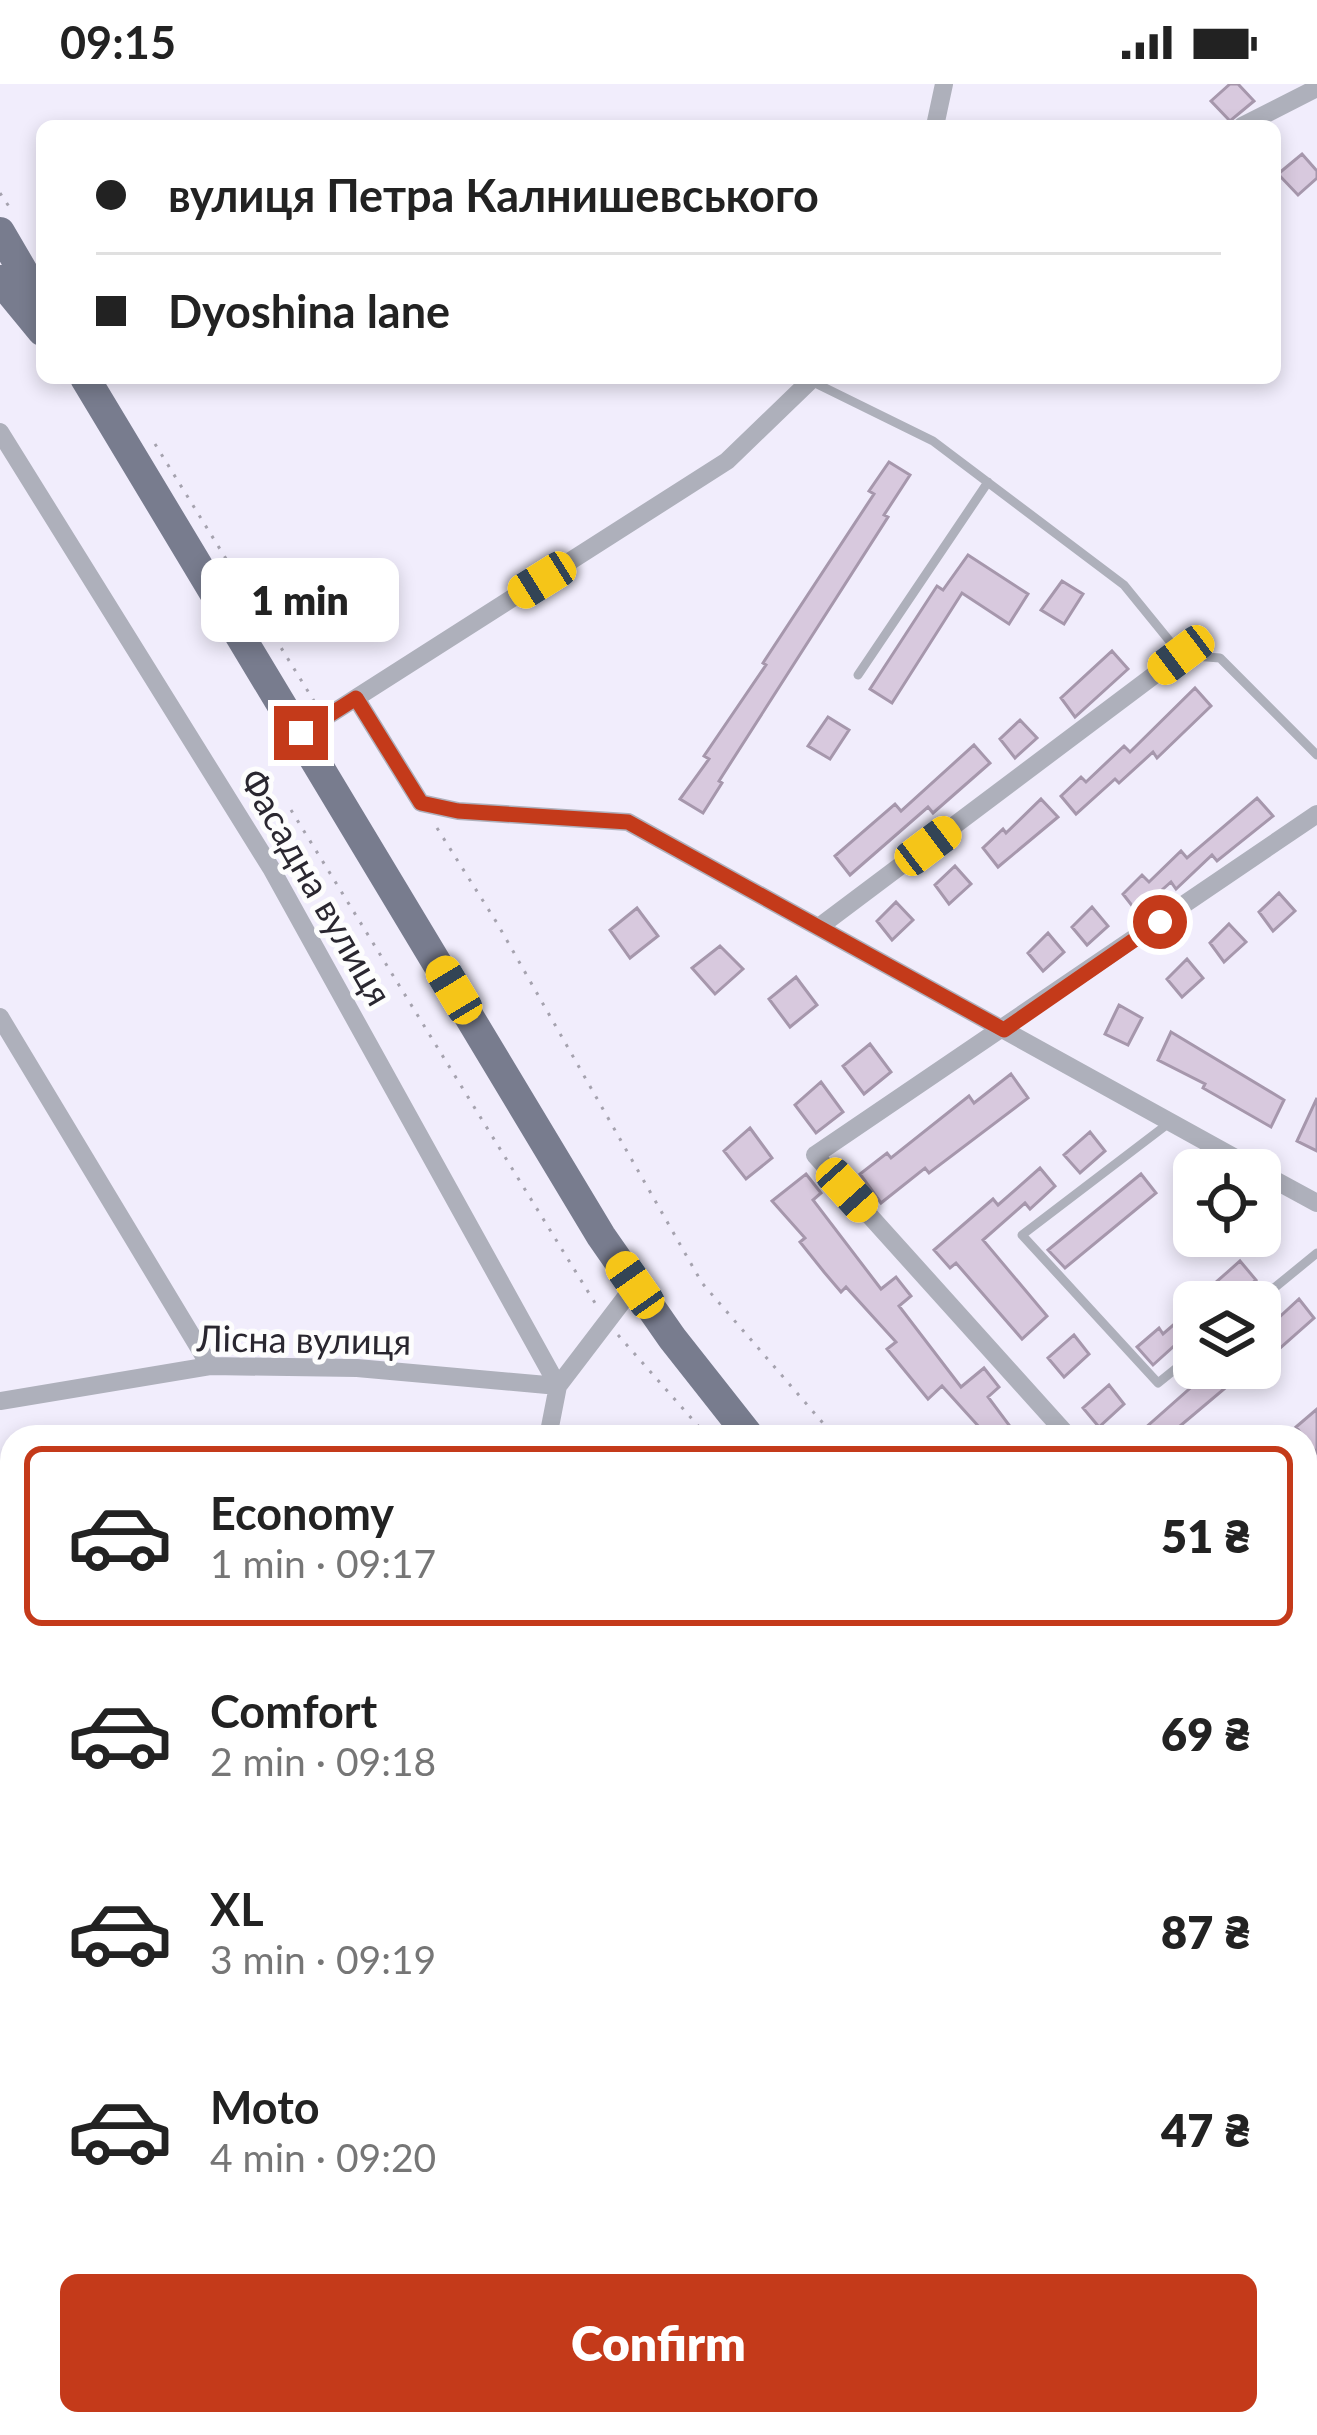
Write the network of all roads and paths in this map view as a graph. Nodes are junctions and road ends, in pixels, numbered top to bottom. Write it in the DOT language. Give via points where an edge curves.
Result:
graph roads {
  1 [pos="944,84"];
  2 [pos="1317,88"];
  3 [pos="936,120"];
  4 [pos="1254,120"];
  5 [pos="0,232"];
  6 [pos="0,280"];
  7 [pos="36,294"];
  8 [pos="36,324"];
  9 [pos="807,384"];
  10 [pos="822,384"];
  11 [pos="88,385"];
  12 [pos="0,431"];
  13 [pos="151,438"];
  14 [pos="988,482"];
  15 [pos="1181,655"];
  16 [pos="858,675"];
  17 [pos="356,698"];
  18 [pos="312,725"];
  19 [pos="1317,754"];
  20 [pos="291,810"];
  21 [pos="1317,814"];
  22 [pos="435,826"];
  23 [pos="819,928"];
  24 [pos="0,1017"];
  25 [pos="1004,1030"];
  26 [pos="1170,1122"];
  27 [pos="1218,1149"];
  28 [pos="1281,1183"];
  29 [pos="1317,1203"];
  30 [pos="1317,1252"];
  31 [pos="1281,1282"];
  32 [pos="635,1285"];
  33 [pos="607,1323"];
  34 [pos="210,1366"];
  35 [pos="1173,1371"];
  36 [pos="558,1386"];
  37 [pos="0,1401"];
  38 [pos="550,1425"];
  39 [pos="697,1425"];
  40 [pos="741,1425"];
  41 [pos="825,1425"];
  42 [pos="1058,1425"];
  1 -- 3 [label="street"];
  2 -- 4 [label="street"];
  5 -- 7 [label="main road"];
  6 -- 8 [label="main road"];
  9 -- 17 [label="street" via="728,461"];
  10 -- 14 [label="lane" via="933,440"];
  11 -- 18 [label="main road"];
  12 -- 36 [label="street, Фасадна вулиця" via="271,868"];
  13 -- 18 [label="path"];
  14 -- 15 [label="lane" via="1124,585"];
  14 -- 16 [label="lane"];
  15 -- 19 [label="lane" via="1220,658"];
  15 -- 23 [label="street"];
  17 -- 18 [label="street"];
  17 -- 23 [label="street" via="421,803 628,822"];
  18 -- 32 [label="main road"];
  20 -- 33 [label="path"];
  21 -- 25 [label="street"];
  22 -- 41 [label="path" via="701,1282"];
  23 -- 25 [label="street"];
  24 -- 34 [label="street"];
  25 -- 26 [label="street"];
  25 -- 42 [label="street" via="815,1155"];
  26 -- 27 [label="street"];
  26 -- 35 [label="lane" via="1022,1234 1158,1383"];
  28 -- 29 [label="street"];
  30 -- 31 [label="lane"];
  32 -- 33 [label="street"];
  32 -- 40 [label="main road"];
  33 -- 36 [label="street"];
  33 -- 39 [label="path"];
  34 -- 36 [label="street, Лісна вулиця" via="357,1368"];
  34 -- 37 [label="street, Лісна вулиця"];
  36 -- 38 [label="street"];
}
